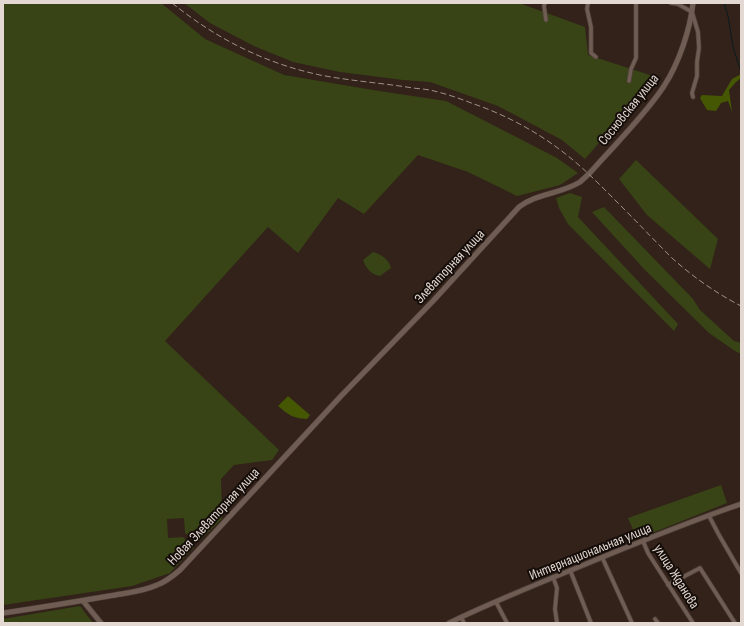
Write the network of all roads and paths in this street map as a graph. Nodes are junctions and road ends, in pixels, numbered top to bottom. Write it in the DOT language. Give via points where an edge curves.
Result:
graph roads {
  1 [pos="545,3"];
  2 [pos="588,3"];
  3 [pos="636,3"];
  4 [pos="671,3"];
  5 [pos="693,3"];
  6 [pos="692,12"];
  7 [pos="546,20"];
  8 [pos="596,57"];
  9 [pos="629,81"];
  10 [pos="693,97"];
  11 [pos="590,173"];
  12 [pos="341,396"];
  13 [pos="741,504"];
  14 [pos="709,516"];
  15 [pos="643,540"];
  16 [pos="602,557"];
  17 [pos="570,570"];
  18 [pos="741,573"];
  19 [pos="553,577"];
  20 [pos="668,585"];
  21 [pos="83,600"];
  22 [pos="496,602"];
  23 [pos="3,613"];
  24 [pos="461,617"];
  25 [pos="655,619"];
  26 [pos="101,623"];
  27 [pos="448,623"];
  28 [pos="464,623"];
  29 [pos="507,623"];
  30 [pos="557,623"];
  31 [pos="591,623"];
  32 [pos="632,623"];
  33 [pos="658,623"];
  34 [pos="693,623"];
  35 [pos="735,623"];
  1 -- 7 [label="street"];
  2 -- 8 [label="street" via="591,53"];
  3 -- 9 [label="street" via="636,58"];
  4 -- 6 [label="street"];
  5 -- 6 [label="main road, Сосновская улица"];
  6 -- 10 [label="street, Сосновская улица" via="698,32 699,48"];
  6 -- 11 [label="main road, Сосновская улица" via="682,48 666,84"];
  11 -- 12 [label="main road, Элеваторная улица" via="569,187 534,198 519,207"];
  12 -- 21 [label="main road, Новая Элеваторная улица" via="171,578 142,590"];
  13 -- 14 [label="street, Интернациональная улица"];
  14 -- 15 [label="street, Интернациональная улица"];
  14 -- 18 [label="street"];
  15 -- 16 [label="street, Интернациональная улица"];
  15 -- 20 [label="street, улица Жданова"];
  16 -- 17 [label="street, Интернациональная улица"];
  16 -- 32 [label="street"];
  17 -- 19 [label="street, Интернациональная улица"];
  17 -- 31 [label="street"];
  19 -- 22 [label="street, Интернациональная улица"];
  19 -- 30 [label="street" via="557,588"];
  20 -- 34 [label="street, улица Жданова"];
  20 -- 35 [label="street" via="700,568"];
  21 -- 23 [label="main road, Новая Элеваторная улица"];
  21 -- 26 [label="street"];
  22 -- 24 [label="street, Интернациональная улица"];
  22 -- 29 [label="street"];
  24 -- 27 [label="street, Интернациональная улица"];
  24 -- 28 [label="street"];
  25 -- 33 [label="street"];
}
